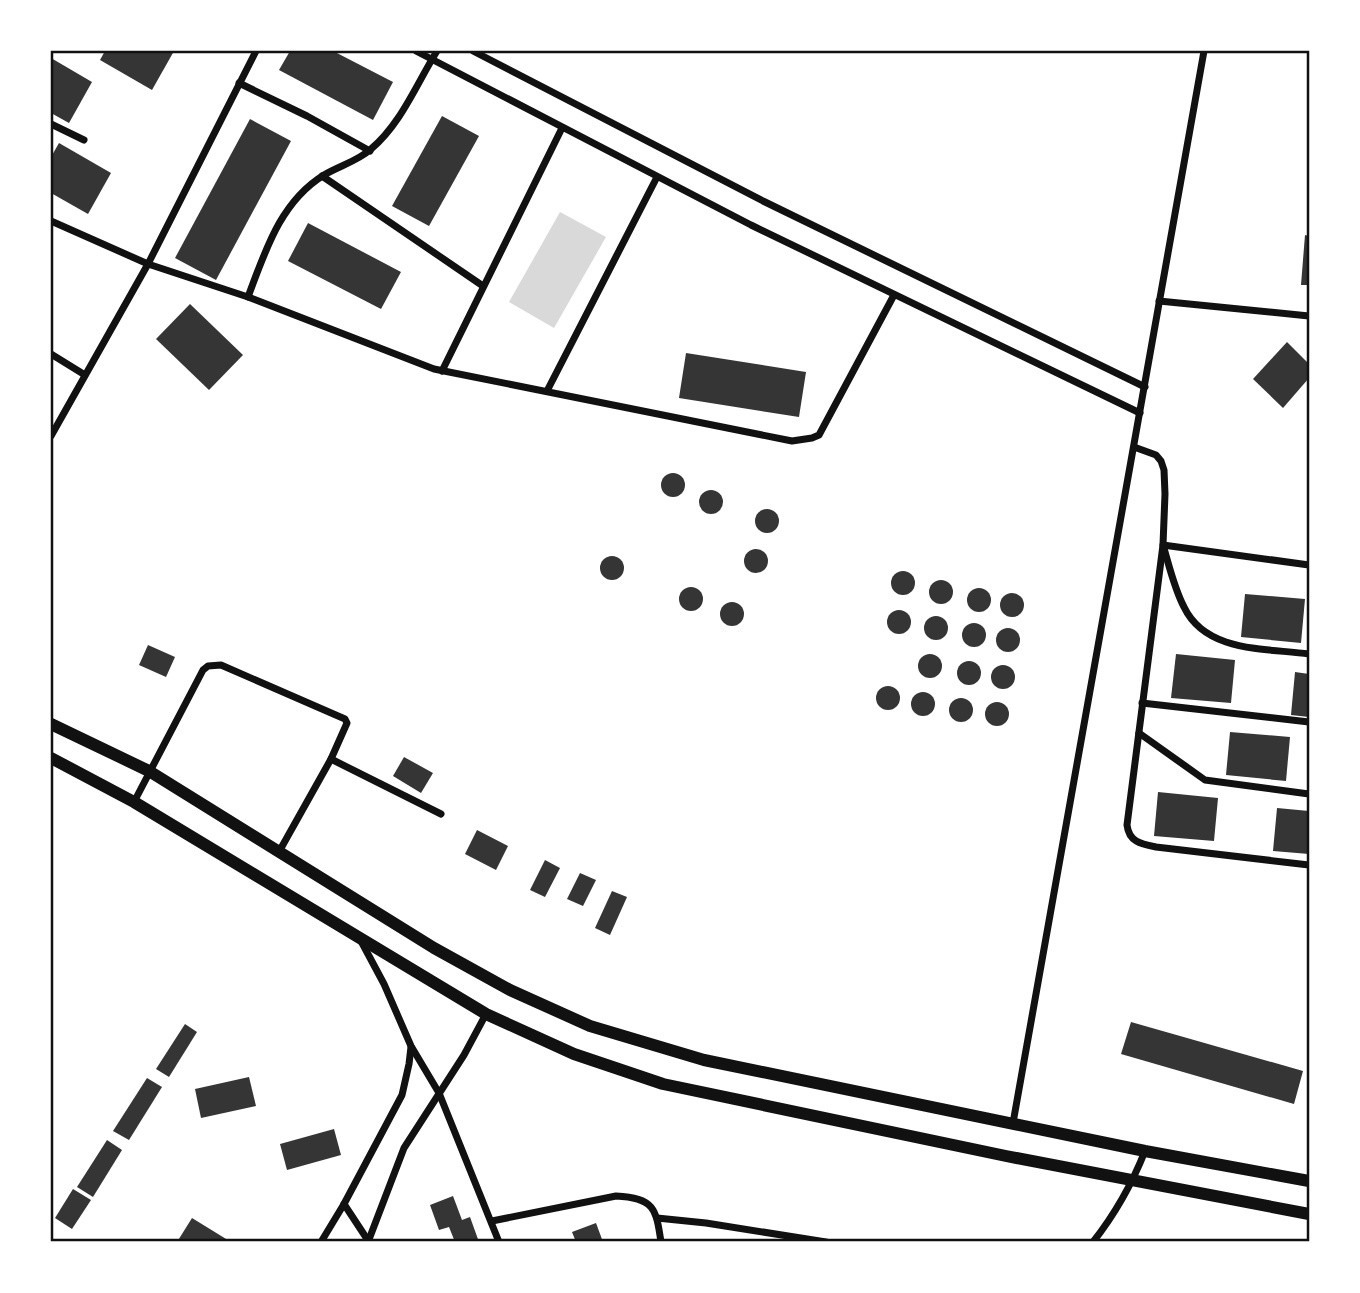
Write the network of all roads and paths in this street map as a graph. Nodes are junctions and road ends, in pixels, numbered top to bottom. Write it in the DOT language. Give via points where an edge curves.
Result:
graph roads {
  1 [pos="256,51"];
  2 [pos="416,51"];
  3 [pos="437,51"];
  4 [pos="473,51"];
  5 [pos="1204,51"];
  6 [pos="432,59"];
  7 [pos="239,83"];
  8 [pos="51,124"];
  9 [pos="562,128"];
  10 [pos="84,140"];
  11 [pos="370,151"];
  12 [pos="322,176"];
  13 [pos="657,177"];
  14 [pos="51,221"];
  15 [pos="148,264"];
  16 [pos="483,286"];
  17 [pos="894,295"];
  18 [pos="248,297"];
  19 [pos="1159,301"];
  20 [pos="1309,316"];
  21 [pos="51,354"];
  22 [pos="442,370"];
  23 [pos="85,375"];
  24 [pos="1144,387"];
  25 [pos="547,391"];
  26 [pos="1140,413"];
  27 [pos="51,436"];
  28 [pos="1134,447"];
  29 [pos="1163,545"];
  30 [pos="1309,565"];
  31 [pos="1309,654"];
  32 [pos="1142,703"];
  33 [pos="1309,722"];
  34 [pos="51,724"];
  35 [pos="1139,733"];
  36 [pos="51,758"];
  37 [pos="331,759"];
  38 [pos="149,771"];
  39 [pos="1309,794"];
  40 [pos="134,802"];
  41 [pos="441,814"];
  42 [pos="280,850"];
  43 [pos="1309,865"];
  44 [pos="360,939"];
  45 [pos="486,1014"];
  46 [pos="411,1046"];
  47 [pos="439,1093"];
  48 [pos="1013,1123"];
  49 [pos="1145,1151"];
  50 [pos="1133,1181"];
  51 [pos="1309,1181"];
  52 [pos="344,1205"];
  53 [pos="1309,1214"];
  54 [pos="657,1218"];
  55 [pos="492,1221"];
  56 [pos="321,1242"];
  57 [pos="369,1242"];
  58 [pos="499,1242"];
  59 [pos="661,1242"];
  60 [pos="826,1242"];
  61 [pos="1093,1242"];
  1 -- 7 [label="street"];
  2 -- 6 [label="street"];
  3 -- 6 [label="street"];
  4 -- 24 [label="street" via="764,201"];
  5 -- 19 [label="street"];
  6 -- 9 [label="street"];
  6 -- 11 [label="street" via="393,124"];
  7 -- 11 [label="street"];
  7 -- 15 [label="street"];
  8 -- 10 [label="street"];
  9 -- 13 [label="street"];
  9 -- 16 [label="street"];
  11 -- 12 [label="street"];
  12 -- 16 [label="street"];
  12 -- 18 [label="street" via="280,221"];
  13 -- 17 [label="street"];
  13 -- 25 [label="street"];
  14 -- 15 [label="street"];
  15 -- 18 [label="street"];
  15 -- 23 [label="street"];
  16 -- 22 [label="street"];
  17 -- 25 [label="street" via="825,425 812,438 792,441"];
  17 -- 26 [label="street"];
  18 -- 22 [label="street"];
  19 -- 20 [label="street"];
  19 -- 24 [label="street"];
  21 -- 23 [label="street"];
  22 -- 25 [label="street"];
  23 -- 27 [label="street"];
  24 -- 26 [label="street"];
  26 -- 28 [label="street"];
  28 -- 29 [label="street" via="1156,455 1164,470"];
  28 -- 48 [label="street"];
  29 -- 30 [label="street"];
  29 -- 31 [label="street" via="1184,608 1210,637"];
  29 -- 32 [label="street"];
  32 -- 33 [label="street"];
  32 -- 35 [label="street"];
  34 -- 38 [label="main road"];
  35 -- 39 [label="street" via="1205,779"];
  35 -- 43 [label="street" via="1127,825 1135,841"];
  36 -- 40 [label="main road"];
  37 -- 38 [label="street" via="347,727 345,719 215,664 203,670"];
  37 -- 41 [label="street"];
  37 -- 42 [label="street"];
  38 -- 40 [label="street"];
  38 -- 42 [label="main road"];
  40 -- 44 [label="main road"];
  42 -- 48 [label="main road" via="434,948 510,990 590,1026 704,1060"];
  44 -- 45 [label="main road"];
  44 -- 46 [label="street"];
  45 -- 47 [label="street"];
  45 -- 50 [label="main road" via="574,1054 663,1084"];
  46 -- 47 [label="street"];
  46 -- 52 [label="street" via="402,1095"];
  47 -- 55 [label="street"];
  47 -- 57 [label="street" via="404,1148"];
  48 -- 49 [label="main road"];
  49 -- 50 [label="street"];
  49 -- 51 [label="main road"];
  50 -- 53 [label="main road"];
  50 -- 61 [label="street"];
  52 -- 56 [label="street"];
  52 -- 57 [label="street"];
  54 -- 55 [label="street" via="647,1202 616,1196"];
  54 -- 59 [label="street"];
  54 -- 60 [label="street"];
  55 -- 58 [label="street"];
}
